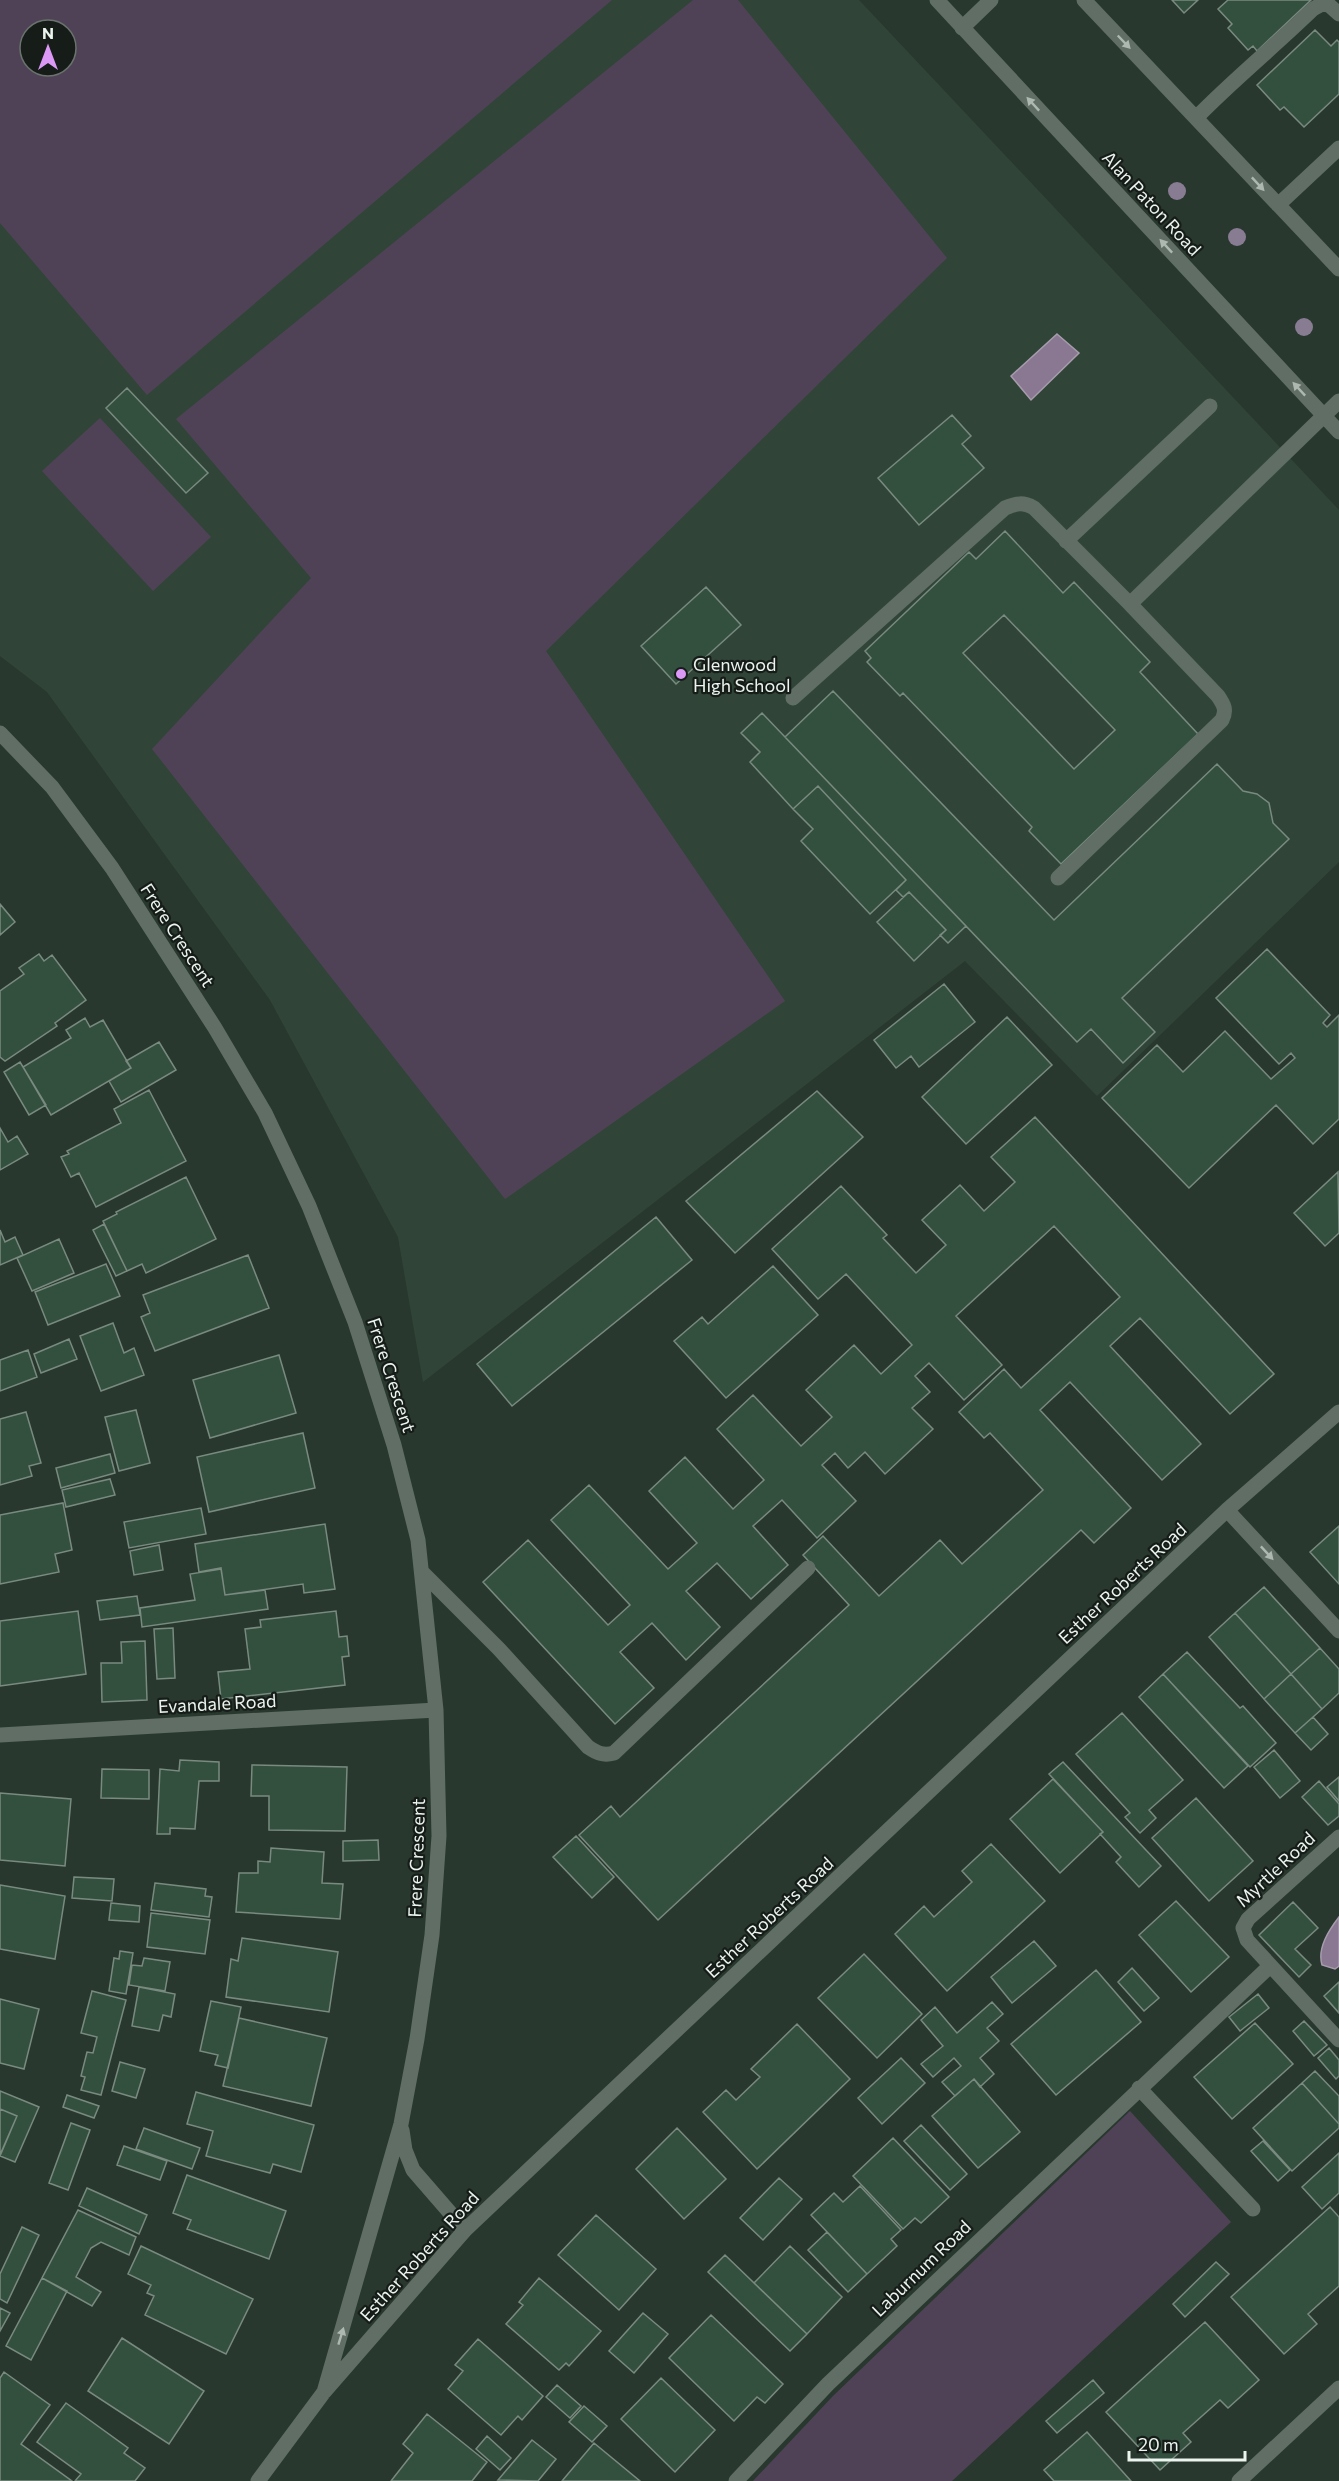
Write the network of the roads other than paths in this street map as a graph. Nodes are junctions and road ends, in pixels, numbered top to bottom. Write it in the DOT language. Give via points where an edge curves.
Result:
graph roads {
  1 [pos="937,0"];
  2 [pos="992,0"];
  3 [pos="1084,0"];
  4 [pos="1339,14"];
  5 [pos="962,28"];
  6 [pos="1196,118"];
  7 [pos="1339,148"];
  8 [pos="1278,205"];
  9 [pos="1339,269"];
  10 [pos="1339,401"];
  11 [pos="1210,406"];
  12 [pos="1324,415"];
  13 [pos="1339,432"];
  14 [pos="1066,541"];
  15 [pos="1130,604"];
  16 [pos="793,698"];
  17 [pos="0,733"];
  18 [pos="1058,878"];
  19 [pos="1339,1412"];
  20 [pos="1227,1510"];
  21 [pos="808,1568"];
  22 [pos="422,1572"];
  23 [pos="1339,1631"];
  24 [pos="436,1710"];
  25 [pos="0,1736"];
  26 [pos="1339,1837"];
  27 [pos="1270,1966"];
  28 [pos="1339,2040"];
  29 [pos="1139,2088"];
  30 [pos="401,2124"];
  31 [pos="1253,2210"];
  32 [pos="465,2230"];
  33 [pos="1339,2388"];
  34 [pos="324,2392"];
  35 [pos="258,2481"];
  36 [pos="736,2481"];
  37 [pos="1239,2481"];
  1 -- 5 [label="street, Alan Paton Road"];
  2 -- 5 [label="street"];
  3 -- 6 [label="street, one-way"];
  4 -- 6 [label="street" via="1329,5 1313,9"];
  12 -- 5 [label="street, Alan Paton Road, one-way"];
  6 -- 8 [label="street, one-way"];
  7 -- 8 [label="street"];
  8 -- 9 [label="street"];
  10 -- 12 [label="street"];
  11 -- 14 [label="street"];
  12 -- 13 [label="street, Alan Paton Road"];
  12 -- 15 [label="street"];
  14 -- 15 [label="street"];
  14 -- 16 [label="street" via="1025,503 1005,508"];
  15 -- 18 [label="street" via="1218,696 1225,714"];
  17 -- 22 [label="street, Frere Crescent" via="52,787 112,868 265,1113 309,1206 355,1322 394,1445"];
  19 -- 20 [label="street, Esther Roberts Road"];
  20 -- 23 [label="street, one-way"];
  20 -- 32 [label="street, Esther Roberts Road"];
  21 -- 22 [label="street" via="614,1753 607,1755 588,1747"];
  22 -- 24 [label="street, Frere Crescent"];
  24 -- 25 [label="street, Evandale Road"];
  24 -- 30 [label="street, Frere Crescent" via="439,1836 432,1935"];
  26 -- 27 [label="street, Myrtle Road" via="1244,1924 1247,1940"];
  27 -- 28 [label="street, Myrtle Road"];
  27 -- 29 [label="street, Laburnum Road"];
  29 -- 31 [label="street"];
  29 -- 36 [label="street, Laburnum Road" via="828,2384"];
  30 -- 32 [label="street, Frere Crescent" via="413,2170"];
  34 -- 30 [label="street, Frere Crescent, one-way"];
  32 -- 34 [label="street, Esther Roberts Road"];
  33 -- 37 [label="street"];
  34 -- 35 [label="street, Esther Roberts Road"];
}
